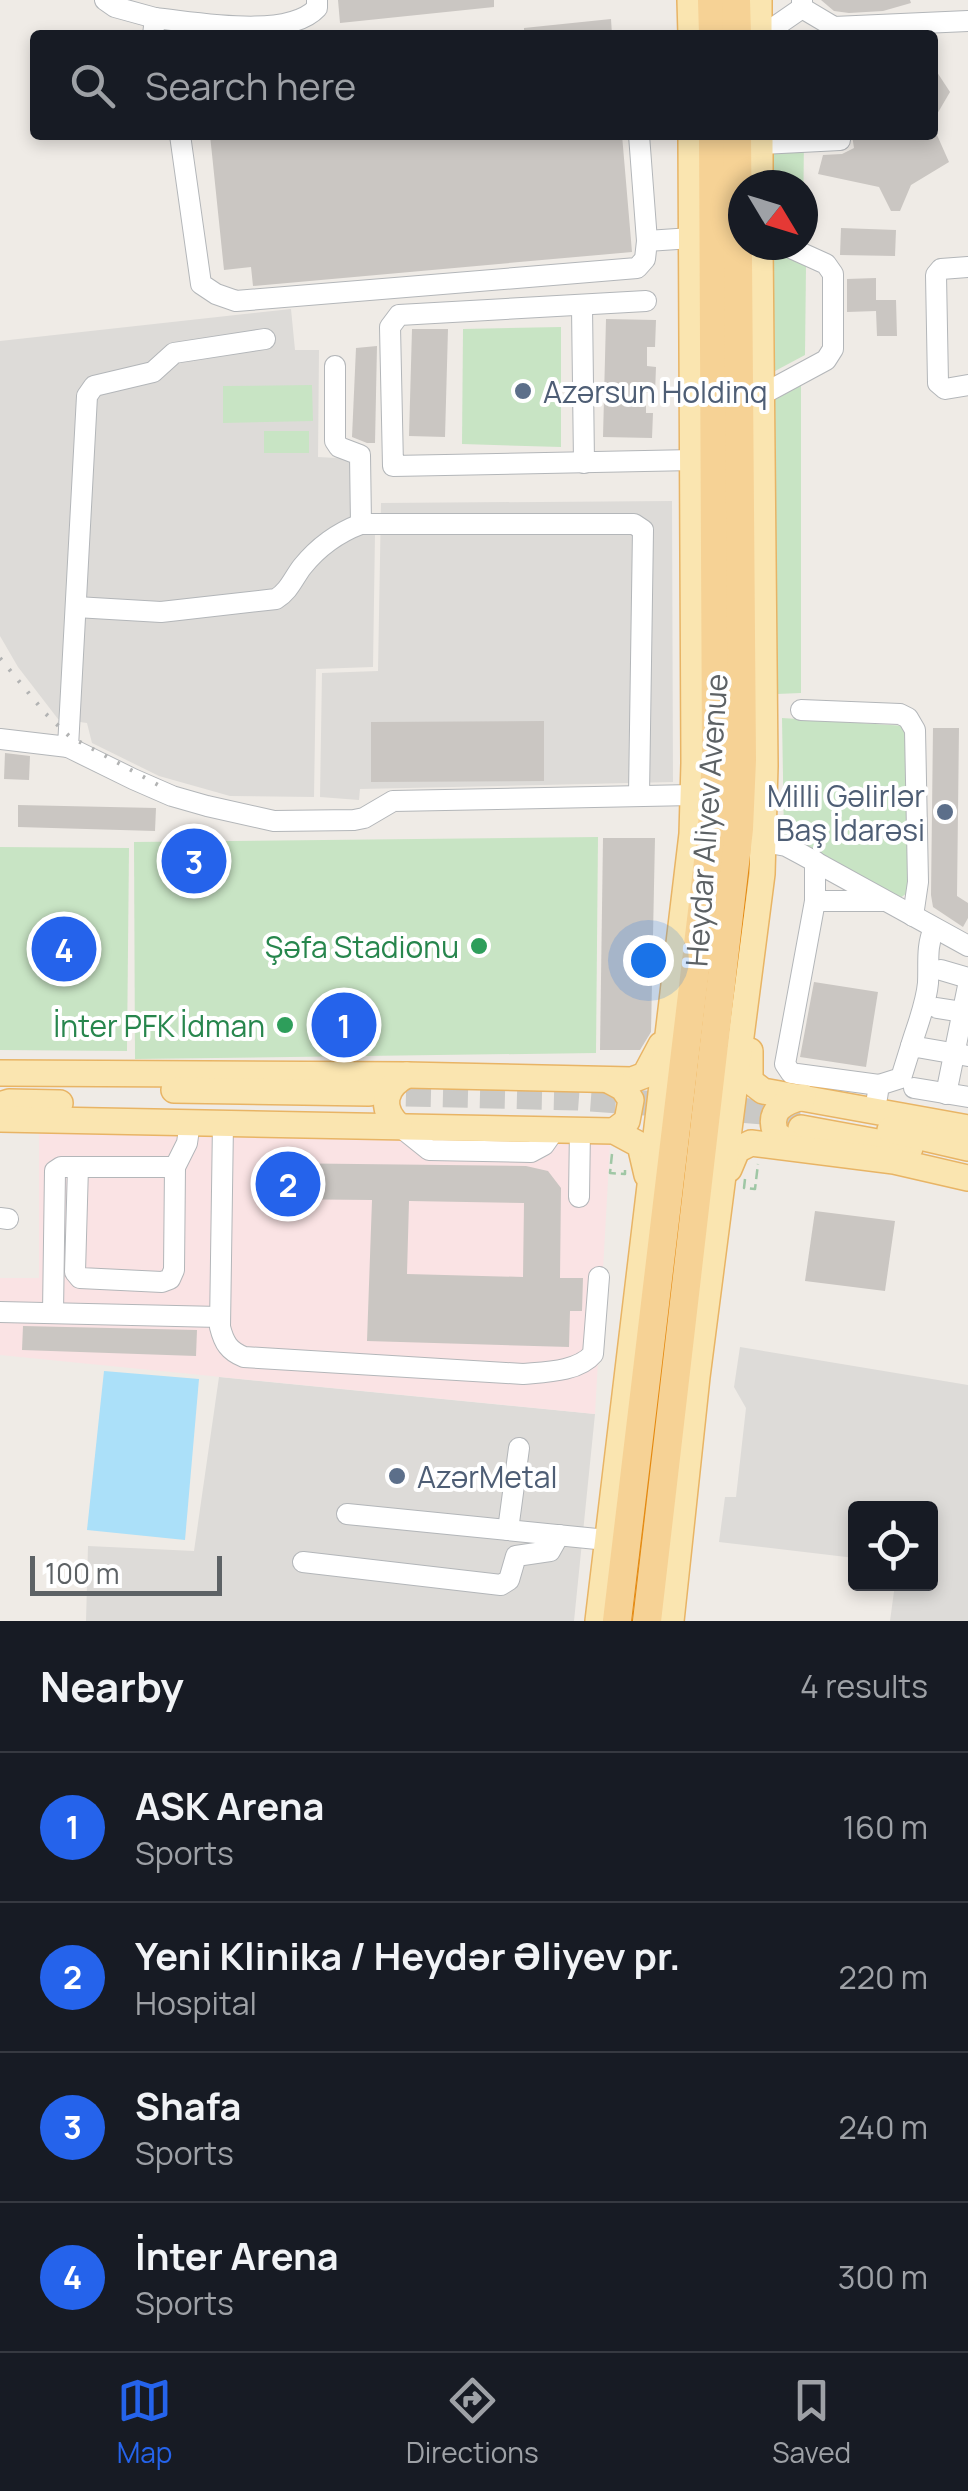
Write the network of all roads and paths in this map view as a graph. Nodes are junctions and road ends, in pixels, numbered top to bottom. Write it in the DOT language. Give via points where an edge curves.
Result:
graph roads {
  1 [pos="105,0"];
  2 [pos="316,0"];
  3 [pos="690,0"];
  4 [pos="712,0"];
  5 [pos="736,0"];
  6 [pos="759,0"];
  7 [pos="802,4"];
  8 [pos="968,21"];
  9 [pos="154,26"];
  10 [pos="691,30"];
  11 [pos="712,30"];
  12 [pos="737,30"];
  13 [pos="761,30"];
  14 [pos="768,30"];
  15 [pos="181,140"];
  16 [pos="639,140"];
  17 [pos="692,140"];
  18 [pos="714,140"];
  19 [pos="752,140"];
  20 [pos="752,140"];
  21 [pos="757,170"];
  22 [pos="692,238"];
  23 [pos="647,241"];
  24 [pos="760,260"];
  25 [pos="817,260"];
  26 [pos="968,267"];
  27 [pos="646,301"];
  28 [pos="582,307"];
  29 [pos="265,339"];
  30 [pos="335,366"];
  31 [pos="968,385"];
  32 [pos="763,394"];
  33 [pos="694,460"];
  34 [pos="584,463"];
  35 [pos="361,466"];
  36 [pos="393,466"];
  37 [pos="361,524"];
  38 [pos="76,607"];
  39 [pos="801,710"];
  40 [pos="0,739"];
  41 [pos="68,747"];
  42 [pos="639,795"];
  43 [pos="693,795"];
  44 [pos="764,842"];
  45 [pos="815,861"];
  46 [pos="762,874"];
  47 [pos="886,901"];
  48 [pos="815,902"];
  49 [pos="913,916"];
  50 [pos="934,928"];
  51 [pos="968,946"];
  52 [pos="941,970"];
  53 [pos="968,978"];
  54 [pos="968,986"];
  55 [pos="937,1008"];
  56 [pos="965,1012"];
  57 [pos="670,1022"];
  58 [pos="911,1046"];
  59 [pos="961,1055"];
  60 [pos="0,1073"];
  61 [pos="407,1075"];
  62 [pos="610,1081"];
  63 [pos="0,1084"];
  64 [pos="914,1088"];
  65 [pos="946,1094"];
  66 [pos="877,1097"];
  67 [pos="968,1097"];
  68 [pos="0,1105"];
  69 [pos="0,1118"];
  70 [pos="190,1122"];
  71 [pos="800,1122"];
  72 [pos="222,1123"];
  73 [pos="399,1126"];
  74 [pos="968,1128"];
  75 [pos="568,1129"];
  76 [pos="614,1131"];
  77 [pos="968,1148"];
  78 [pos="968,1161"];
  79 [pos="758,1164"];
  80 [pos="78,1167"];
  81 [pos="175,1167"];
  82 [pos="624,1174"];
  83 [pos="968,1178"];
  84 [pos="649,1187"];
  85 [pos="722,1188"];
  86 [pos="755,1189"];
  87 [pos="579,1196"];
  88 [pos="599,1277"];
  89 [pos="0,1312"];
  90 [pos="52,1313"];
  91 [pos="220,1317"];
  92 [pos="519,1448"];
  93 [pos="346,1514"];
  94 [pos="508,1530"];
  95 [pos="559,1535"];
  96 [pos="607,1540"];
  97 [pos="303,1562"];
  98 [pos="598,1621"];
  99 [pos="618,1621"];
  100 [pos="647,1621"];
  101 [pos="671,1621"];
  1 -- 9 [label="street"];
  2 -- 9 [label="street" via="310,16 283,24"];
  3 -- 10 [label="main road"];
  4 -- 11 [label="highway"];
  5 -- 12 [label="highway"];
  6 -- 13 [label="main road"];
  7 -- 8 [label="street" via="834,27"];
  7 -- 14 [label="street"];
  15 -- 23 [label="street" via="200,284 236,301 637,268"];
  16 -- 23 [label="street"];
  17 -- 22 [label="main road"];
  18 -- 99 [label="highway, Heydar Aliyev Avenue" via="712,828"];
  19 -- 21 [label="main road"];
  20 -- 100 [label="highway, Heydar Aliyev Avenue" via="738,830"];
  22 -- 23 [label="street"];
  22 -- 33 [label="main road"];
  24 -- 32 [label="main road"];
  25 -- 32 [label="street" via="833,274 833,349 826,360"];
  26 -- 31 [label="street" via="936,275 938,383 944,389"];
  27 -- 28 [label="street"];
  28 -- 34 [label="street"];
  28 -- 36 [label="street" via="392,320"];
  29 -- 38 [label="street" via="174,353 153,372 94,386 86,396"];
  30 -- 35 [label="street" via="335,442 360,455"];
  32 -- 44 [label="main road"];
  33 -- 34 [label="street"];
  33 -- 43 [label="main road"];
  34 -- 36 [label="street"];
  35 -- 36 [label="street"];
  35 -- 37 [label="street"];
  37 -- 38 [label="street" via="338,533 276,599 160,612"];
  37 -- 42 [label="street" via="640,526"];
  38 -- 41 [label="street"];
  39 -- 49 [label="street" via="900,714 916,730"];
  40 -- 41 [label="street"];
  41 -- 42 [label="street" via="172,796 274,821 354,820 393,801"];
  42 -- 43 [label="street"];
  43 -- 57 [label="main road"];
  44 -- 45 [label="street"];
  44 -- 46 [label="main road"];
  45 -- 47 [label="street"];
  45 -- 48 [label="street"];
  46 -- 71 [label="main road" via="749,1076"];
  46 -- 85 [label="main road"];
  47 -- 48 [label="street"];
  47 -- 49 [label="street"];
  48 -- 66 [label="street" via="785,1064 797,1074"];
  49 -- 50 [label="street"];
  50 -- 51 [label="street"];
  50 -- 58 [label="street"];
  52 -- 53 [label="street"];
  54 -- 56 [label="street"];
  55 -- 56 [label="street"];
  56 -- 59 [label="street"];
  57 -- 62 [label="main road" via="645,1075"];
  57 -- 84 [label="main road"];
  58 -- 59 [label="street"];
  58 -- 66 [label="street" via="901,1078"];
  59 -- 65 [label="street"];
  60 -- 61 [label="main road"];
  61 -- 62 [label="main road"];
  61 -- 73 [label="main road" via="386,1094 388,1113"];
  62 -- 76 [label="main road" via="631,1100 627,1121"];
  63 -- 68 [label="main road" via="369,1100"];
  64 -- 65 [label="street"];
  65 -- 67 [label="street"];
  66 -- 71 [label="main road"];
  66 -- 74 [label="main road"];
  69 -- 70 [label="main road"];
  70 -- 72 [label="main road"];
  70 -- 81 [label="street"];
  71 -- 77 [label="main road"];
  71 -- 78 [label="main road"];
  71 -- 83 [label="main road" via="894,1161"];
  71 -- 85 [label="main road" via="742,1146"];
  72 -- 73 [label="main road"];
  72 -- 91 [label="street"];
  73 -- 75 [label="main road"];
  75 -- 76 [label="main road"];
  75 -- 87 [label="street"];
  76 -- 82 [label="path" via="610,1173"];
  76 -- 84 [label="main road" via="640,1145"];
  79 -- 86 [label="path"];
  80 -- 81 [label="street"];
  80 -- 81 [label="street" via="75,1272 88,1280 162,1282 174,1270"];
  80 -- 90 [label="street" via="61,1167 53,1180"];
  84 -- 96 [label="main road"];
  85 -- 101 [label="main road"];
  88 -- 91 [label="street" via="592,1354 553,1372 244,1356 224,1342"];
  89 -- 90 [label="street"];
  90 -- 91 [label="street"];
  92 -- 94 [label="street"];
  93 -- 94 [label="street"];
  94 -- 95 [label="street"];
  95 -- 96 [label="street"];
  95 -- 97 [label="street" via="550,1552 518,1554 509,1580 500,1585"];
  96 -- 98 [label="main road"];
}
